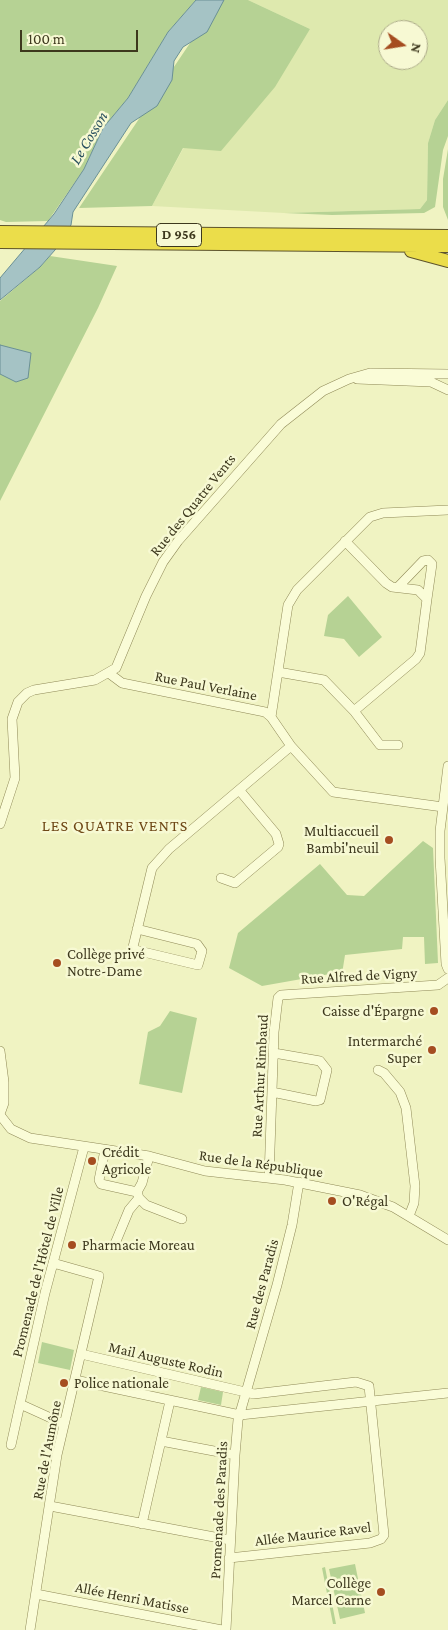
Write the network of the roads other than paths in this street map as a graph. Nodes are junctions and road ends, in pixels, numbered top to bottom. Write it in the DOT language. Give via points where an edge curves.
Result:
graph roads {
  1 [pos="0,226"];
  2 [pos="0,232"];
  3 [pos="448,236"];
  4 [pos="27,237"];
  5 [pos="0,242"];
  6 [pos="397,246"];
  7 [pos="448,246"];
  8 [pos="0,247"];
  9 [pos="448,261"];
  10 [pos="448,374"];
  11 [pos="349,379"];
  12 [pos="448,390"];
  13 [pos="448,510"];
  14 [pos="345,541"];
  15 [pos="398,587"];
  16 [pos="427,599"];
  17 [pos="278,672"];
  18 [pos="110,674"];
  19 [pos="354,711"];
  20 [pos="271,717"];
  21 [pos="398,745"];
  22 [pos="291,746"];
  23 [pos="448,766"];
  24 [pos="240,791"];
  25 [pos="443,807"];
  26 [pos="0,824"];
  27 [pos="221,878"];
  28 [pos="137,929"];
  29 [pos="448,969"];
  30 [pos="448,978"];
  31 [pos="277,1005"];
  32 [pos="0,1051"];
  33 [pos="274,1053"];
  34 [pos="378,1070"];
  35 [pos="272,1092"];
  36 [pos="0,1115"];
  37 [pos="84,1147"];
  38 [pos="105,1150"];
  39 [pos="149,1156"];
  40 [pos="269,1178"];
  41 [pos="299,1182"];
  42 [pos="138,1195"];
  43 [pos="409,1216"];
  44 [pos="182,1219"];
  45 [pos="448,1230"];
  46 [pos="437,1232"];
  47 [pos="448,1240"];
  48 [pos="114,1246"];
  49 [pos="53,1263"];
  50 [pos="80,1354"];
  51 [pos="74,1380"];
  52 [pos="245,1392"];
  53 [pos="448,1393"];
  54 [pos="170,1401"];
  55 [pos="372,1401"];
  56 [pos="20,1404"];
  57 [pos="240,1415"];
  58 [pos="64,1424"];
  59 [pos="161,1441"];
  60 [pos="10,1445"];
  61 [pos="234,1455"];
  62 [pos="50,1506"];
  63 [pos="142,1524"];
  64 [pos="230,1540"];
  65 [pos="229,1558"];
  66 [pos="36,1594"];
  67 [pos="30,1630"];
  68 [pos="224,1630"];
  1 -- 4 [label="highway, D 956"];
  2 -- 4 [label="highway, D 956"];
  3 -- 4 [label="highway, D 956" via="81,233"];
  4 -- 5 [label="highway, D 956"];
  4 -- 6 [label="highway, D 956" via="73,243"];
  4 -- 8 [label="highway, D 956"];
  6 -- 7 [label="highway, D 956"];
  6 -- 9 [label="highway, D 956"];
  10 -- 11 [label="street, Rue des Quatre Vents" via="370,374"];
  11 -- 12 [label="street, Rue des Quatre Vents" via="431,382"];
  11 -- 18 [label="street, Rue des Quatre Vents" via="323,391 281,424 178,541 163,562 123,654"];
  13 -- 14 [label="street" via="376,514"];
  14 -- 15 [label="street" via="386,583"];
  14 -- 17 [label="street" via="291,597"];
  15 -- 16 [label="street" via="418,590"];
  15 -- 16 [label="street" via="422,561 428,560 432,564"];
  16 -- 19 [label="street" via="420,652 416,659"];
  17 -- 19 [label="street" via="324,680"];
  17 -- 20 [label="street"];
  18 -- 20 [label="street, Rue Paul Verlaine" via="122,683 258,710"];
  18 -- 26 [label="street" via="95,680 34,690 18,702 12,719 16,778"];
  19 -- 21 [label="street" via="380,744"];
  20 -- 22 [label="street, Rue Paul Verlaine"];
  22 -- 24 [label="street"];
  22 -- 25 [label="street, Rue Paul Verlaine" via="333,792"];
  23 -- 25 [label="street"];
  24 -- 27 [label="street" via="276,834 280,844 235,883"];
  24 -- 28 [label="street" via="159,857 152,868"];
  25 -- 29 [label="street" via="440,858"];
  28 -- 28 [label="street" via="134,950 194,966 200,962 202,951 197,944"];
  30 -- 31 [label="street, Rue Alfred de Vigny" via="438,985 284,994 278,998"];
  31 -- 33 [label="street, Rue Arthur Rimbaud"];
  32 -- 36 [label="street" via="4,1082"];
  33 -- 35 [label="street, Rue Arthur Rimbaud"];
  33 -- 35 [label="street" via="320,1061 327,1070 322,1097 316,1101"];
  34 -- 43 [label="street" via="400,1092 406,1108 415,1186"];
  35 -- 40 [label="street, Rue Arthur Rimbaud"];
  36 -- 37 [label="street, Rue de la République" via="11,1129 30,1138"];
  37 -- 38 [label="street, Rue de la République"];
  37 -- 49 [label="street, Promenade de l'Hôtel de Ville"];
  38 -- 39 [label="street, Rue de la République"];
  38 -- 42 [label="street" via="101,1184"];
  39 -- 40 [label="street, Rue de la République" via="205,1171"];
  39 -- 42 [label="street"];
  40 -- 41 [label="street, Rue de la République"];
  41 -- 43 [label="street, Rue de la République" via="360,1195"];
  41 -- 52 [label="street, Rue des Paradis" via="277,1285"];
  42 -- 44 [label="street" via="146,1205"];
  42 -- 48 [label="street"];
  43 -- 46 [label="street, Rue de la République"];
  45 -- 46 [label="street"];
  46 -- 47 [label="street, Rue de la République"];
  49 -- 50 [label="street, Rue de l'Aumône" via="99,1276"];
  49 -- 56 [label="street, Promenade de l'Hôtel de Ville"];
  50 -- 51 [label="street, Rue de l'Aumône"];
  50 -- 52 [label="street, Mail Auguste Rodin"];
  51 -- 54 [label="street"];
  51 -- 58 [label="street, Rue de l'Aumône"];
  52 -- 55 [label="street, Mail Auguste Rodin" via="254,1394 356,1382 369,1386"];
  52 -- 57 [label="street, Promenade des Paradis"];
  53 -- 55 [label="street"];
  54 -- 57 [label="street"];
  54 -- 59 [label="street"];
  55 -- 57 [label="street"];
  55 -- 65 [label="street, Allée Maurice Ravel" via="384,1535 381,1539 370,1543"];
  56 -- 58 [label="street"];
  56 -- 60 [label="street, Promenade de l'Hôtel de Ville"];
  57 -- 61 [label="street, Promenade des Paradis"];
  58 -- 62 [label="street, Rue de l'Aumône"];
  59 -- 61 [label="street"];
  59 -- 63 [label="street"];
  61 -- 64 [label="street, Promenade des Paradis"];
  62 -- 63 [label="street"];
  62 -- 66 [label="street, Rue de l'Aumône"];
  63 -- 64 [label="street"];
  64 -- 65 [label="street, Promenade des Paradis"];
  65 -- 68 [label="street, Promenade des Paradis"];
  66 -- 67 [label="street, Rue de l'Aumône"];
  66 -- 68 [label="street, Allée Henri Matisse"];
}
